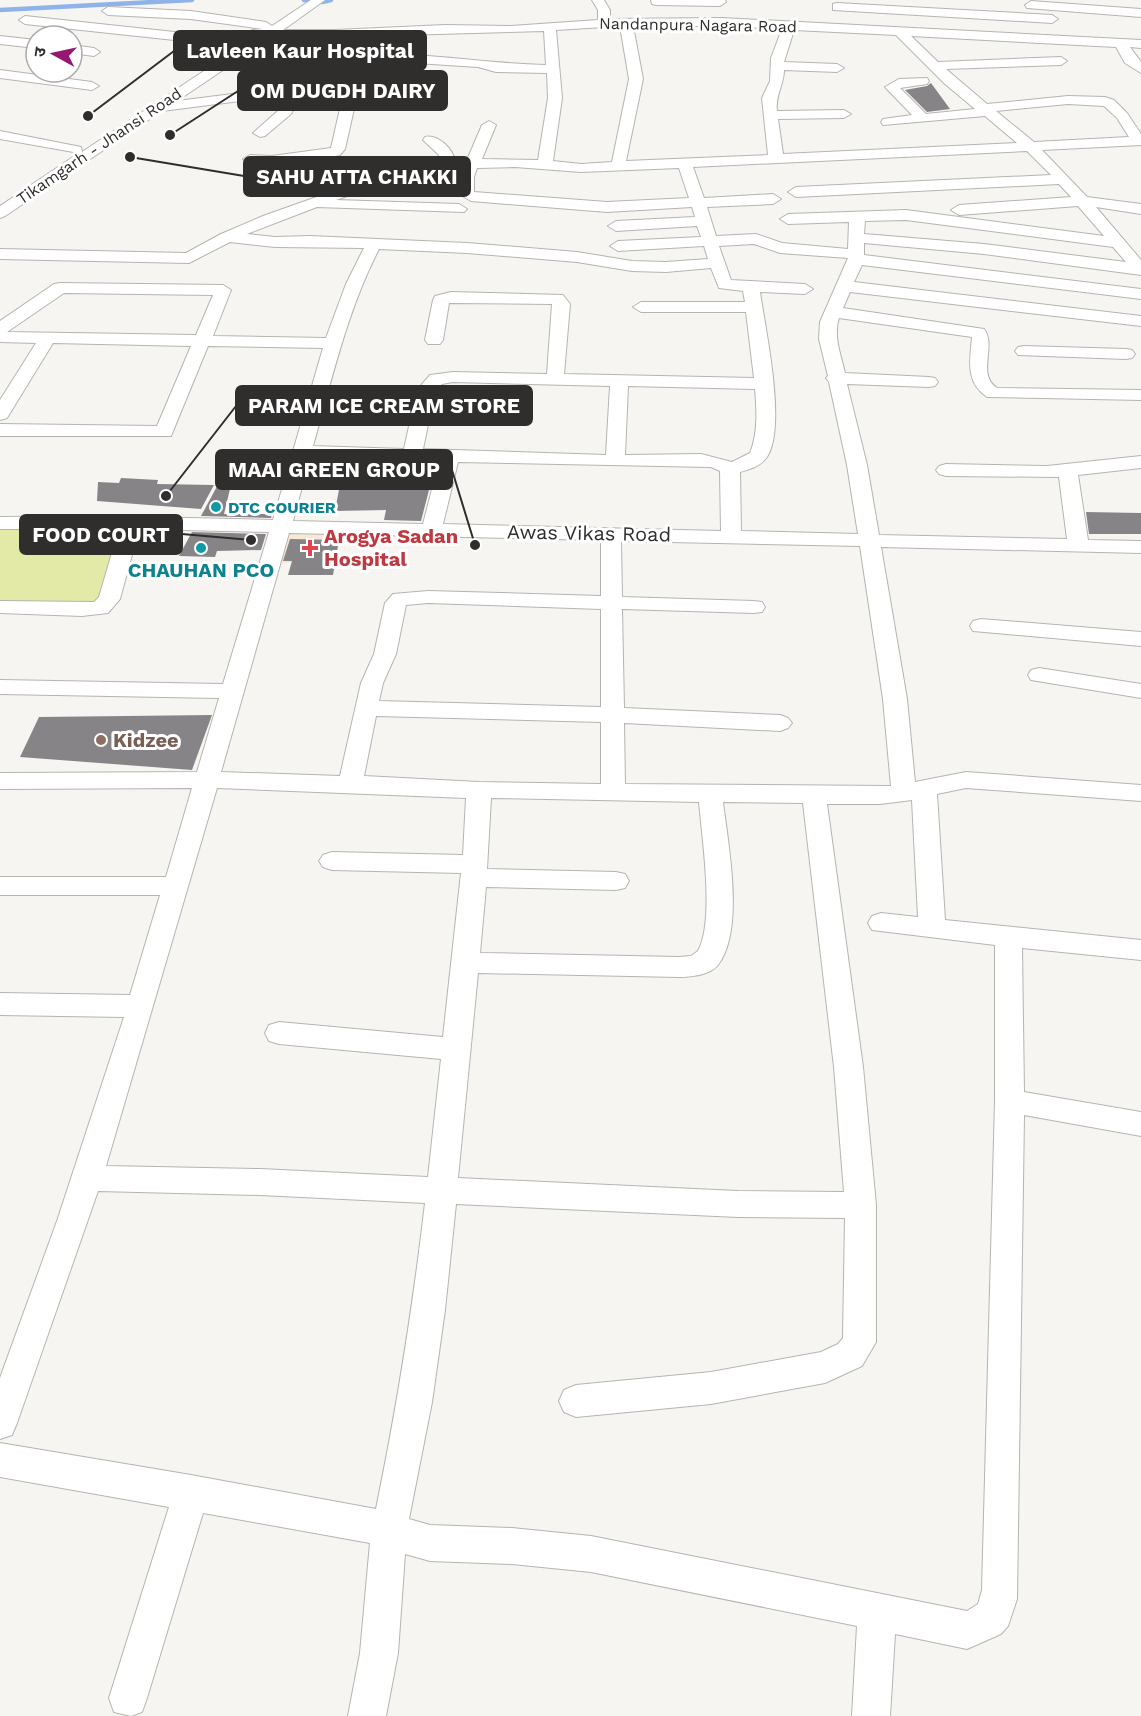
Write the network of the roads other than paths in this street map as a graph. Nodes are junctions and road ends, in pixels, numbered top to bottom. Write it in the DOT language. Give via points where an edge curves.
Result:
graph roads {
  1 [pos="598,0"];
  2 [pos="656,1"];
  3 [pos="720,1"];
  4 [pos="310,3"];
  5 [pos="99,4"];
  6 [pos="832,4"];
  7 [pos="1023,4"];
  8 [pos="1052,9"];
  9 [pos="1141,13"];
  10 [pos="25,20"];
  11 [pos="626,22"];
  12 [pos="722,22"];
  13 [pos="604,23"];
  14 [pos="790,25"];
  15 [pos="550,27"];
  16 [pos="840,28"];
  17 [pos="898,30"];
  18 [pos="263,31"];
  19 [pos="362,32"];
  20 [pos="1051,39"];
  21 [pos="0,40"];
  22 [pos="24,43"];
  23 [pos="240,43"];
  24 [pos="1121,43"];
  25 [pos="1141,44"];
  26 [pos="84,51"];
  27 [pos="94,52"];
  28 [pos="416,59"];
  29 [pos="1060,61"];
  30 [pos="1020,63"];
  31 [pos="777,66"];
  32 [pos="935,66"];
  33 [pos="552,69"];
  34 [pos="1141,69"];
  35 [pos="344,71"];
  36 [pos="0,74"];
  37 [pos="24,74"];
  38 [pos="777,81"];
  39 [pos="922,81"];
  40 [pos="82,84"];
  41 [pos="92,86"];
  42 [pos="296,90"];
  43 [pos="164,100"];
  44 [pos="1053,102"];
  45 [pos="984,110"];
  46 [pos="844,114"];
  47 [pos="1141,114"];
  48 [pos="771,115"];
  49 [pos="1122,115"];
  50 [pos="1101,116"];
  51 [pos="922,118"];
  52 [pos="888,122"];
  53 [pos="489,126"];
  54 [pos="260,134"];
  55 [pos="0,135"];
  56 [pos="430,140"];
  57 [pos="1140,141"];
  58 [pos="1031,147"];
  59 [pos="76,150"];
  60 [pos="250,159"];
  61 [pos="776,159"];
  62 [pos="472,164"];
  63 [pos="685,164"];
  64 [pos="545,165"];
  65 [pos="448,166"];
  66 [pos="618,167"];
  67 [pos="1063,179"];
  68 [pos="796,192"];
  69 [pos="773,199"];
  70 [pos="0,201"];
  71 [pos="1082,201"];
  72 [pos="314,203"];
  73 [pos="700,203"];
  74 [pos="459,209"];
  75 [pos="1141,209"];
  76 [pos="0,213"];
  77 [pos="906,215"];
  78 [pos="856,217"];
  79 [pos="788,219"];
  80 [pos="703,221"];
  81 [pos="616,226"];
  82 [pos="227,237"];
  83 [pos="1118,241"];
  84 [pos="708,242"];
  85 [pos="1141,242"];
  86 [pos="374,244"];
  87 [pos="618,246"];
  88 [pos="856,250"];
  89 [pos="0,254"];
  90 [pos="716,263"];
  91 [pos="1141,269"];
  92 [pos="751,286"];
  93 [pos="844,286"];
  94 [pos="805,289"];
  95 [pos="1141,294"];
  96 [pos="641,307"];
  97 [pos="753,307"];
  98 [pos="833,312"];
  99 [pos="1113,318"];
  100 [pos="1141,321"];
  101 [pos="0,329"];
  102 [pos="0,337"];
  103 [pos="48,338"];
  104 [pos="203,340"];
  105 [pos="434,340"];
  106 [pos="333,343"];
  107 [pos="1024,351"];
  108 [pos="1126,354"];
  109 [pos="835,378"];
  110 [pos="555,380"];
  111 [pos="619,382"];
  112 [pos="929,382"];
  113 [pos="762,384"];
  114 [pos="1141,394"];
  115 [pos="0,414"];
  116 [pos="0,430"];
  117 [pos="302,451"];
  118 [pos="412,454"];
  119 [pos="450,455"];
  120 [pos="615,460"];
  121 [pos="1141,462"];
  122 [pos="730,469"];
  123 [pos="946,470"];
  124 [pos="1068,470"];
  125 [pos="0,523"];
  126 [pos="131,523"];
  127 [pos="280,528"];
  128 [pos="431,531"];
  129 [pos="611,533"];
  130 [pos="731,536"];
  131 [pos="868,540"];
  132 [pos="1078,544"];
  133 [pos="1141,547"];
  134 [pos="612,603"];
  135 [pos="0,607"];
  136 [pos="754,607"];
  137 [pos="981,626"];
  138 [pos="1141,639"];
  139 [pos="1039,675"];
  140 [pos="0,687"];
  141 [pos="232,691"];
  142 [pos="1141,692"];
  143 [pos="366,708"];
  144 [pos="612,715"];
  145 [pos="780,723"];
  146 [pos="206,780"];
  147 [pos="0,782"];
  148 [pos="350,784"];
  149 [pos="478,790"];
  150 [pos="613,791"];
  151 [pos="914,791"];
  152 [pos="710,793"];
  153 [pos="814,794"];
  154 [pos="1141,794"];
  155 [pos="332,861"];
  156 [pos="474,871"];
  157 [pos="616,881"];
  158 [pos="0,886"];
  159 [pos="175,886"];
  160 [pos="880,923"];
  161 [pos="932,928"];
  162 [pos="1008,936"];
  163 [pos="1141,950"];
  164 [pos="465,963"];
  165 [pos="0,1004"];
  166 [pos="139,1006"];
  167 [pos="279,1033"];
  168 [pos="457,1049"];
  169 [pos="1010,1101"];
  170 [pos="1141,1124"];
  171 [pos="87,1178"];
  172 [pos="440,1191"];
  173 [pos="861,1205"];
  174 [pos="576,1401"];
  175 [pos="0,1423"];
  176 [pos="0,1460"];
  177 [pos="191,1492"];
  178 [pos="389,1531"];
  179 [pos="877,1612"];
  180 [pos="128,1698"];
  181 [pos="367,1716"];
  182 [pos="871,1716"];
  1 -- 13 [label="street" via="604,10"];
  2 -- 3 [label="street"];
  3 -- 12 [label="street"];
  4 -- 18 [label="street, Tikamgarh - Jhansi Road"];
  5 -- 18 [label="street, Nandanpura Nagara Road" via="126,13 191,15"];
  6 -- 8 [label="street"];
  6 -- 16 [label="street"];
  7 -- 8 [label="street"];
  8 -- 9 [label="street"];
  8 -- 20 [label="street"];
  10 -- 23 [label="street"];
  11 -- 12 [label="street, Nandanpura Nagara Road"];
  11 -- 13 [label="street, Nandanpura Nagara Road"];
  11 -- 66 [label="street" via="636,79"];
  12 -- 14 [label="street, Nandanpura Nagara Road"];
  13 -- 15 [label="street, Nandanpura Nagara Road"];
  14 -- 16 [label="street, Nandanpura Nagara Road"];
  14 -- 31 [label="street"];
  15 -- 19 [label="street, Nandanpura Nagara Road"];
  15 -- 33 [label="street"];
  16 -- 17 [label="street, Nandanpura Nagara Road"];
  17 -- 20 [label="street, Nandanpura Nagara Road"];
  17 -- 32 [label="street"];
  18 -- 19 [label="street, Nandanpura Nagara Road"];
  18 -- 23 [label="street"];
  18 -- 43 [label="street, Tikamgarh - Jhansi Road"];
  19 -- 35 [label="street" via="355,44 326,67"];
  20 -- 24 [label="street, Nandanpura Nagara Road"];
  21 -- 22 [label="street"];
  23 -- 43 [label="street"];
  24 -- 25 [label="street, Nandanpura Nagara Road"];
  24 -- 34 [label="street" via="1130,60"];
  26 -- 27 [label="street"];
  28 -- 33 [label="street" via="479,63 496,68"];
  29 -- 30 [label="street"];
  30 -- 32 [label="street"];
  30 -- 44 [label="street"];
  31 -- 38 [label="street"];
  31 -- 38 [label="street" via="835,72"];
  32 -- 45 [label="street"];
  33 -- 64 [label="street" via="554,116"];
  36 -- 37 [label="street"];
  38 -- 48 [label="street" via="769,98"];
  39 -- 51 [label="street" via="892,87"];
  40 -- 41 [label="street"];
  42 -- 43 [label="street"];
  42 -- 54 [label="street" via="286,111"];
  42 -- 60 [label="street" via="347,88 349,100 338,149 320,155"];
  43 -- 59 [label="street"];
  43 -- 76 [label="street, Tikamgarh - Jhansi Road"];
  44 -- 45 [label="street"];
  44 -- 49 [label="street" via="1101,100"];
  45 -- 51 [label="street"];
  45 -- 58 [label="street"];
  46 -- 48 [label="street"];
  47 -- 49 [label="street"];
  48 -- 61 [label="street"];
  49 -- 50 [label="street"];
  49 -- 57 [label="street"];
  51 -- 52 [label="street"];
  53 -- 62 [label="street" via="484,146"];
  55 -- 59 [label="street"];
  56 -- 65 [label="street" via="446,153"];
  57 -- 58 [label="street"];
  58 -- 61 [label="street"];
  58 -- 67 [label="street"];
  59 -- 70 [label="street"];
  61 -- 63 [label="street"];
  62 -- 64 [label="street"];
  62 -- 65 [label="street"];
  62 -- 73 [label="street" via="466,192 478,197 607,207"];
  63 -- 66 [label="street"];
  63 -- 73 [label="street"];
  64 -- 66 [label="street"];
  65 -- 72 [label="street" via="408,169"];
  67 -- 68 [label="street"];
  67 -- 71 [label="street"];
  69 -- 73 [label="street"];
  71 -- 75 [label="street"];
  71 -- 77 [label="street"];
  71 -- 83 [label="street"];
  72 -- 74 [label="street"];
  72 -- 82 [label="street"];
  73 -- 80 [label="street"];
  77 -- 78 [label="street"];
  77 -- 83 [label="street"];
  78 -- 79 [label="street"];
  78 -- 88 [label="street"];
  80 -- 81 [label="street"];
  80 -- 84 [label="street"];
  82 -- 86 [label="street"];
  82 -- 89 [label="street" via="189,258"];
  83 -- 85 [label="street"];
  83 -- 91 [label="street"];
  84 -- 87 [label="street"];
  84 -- 88 [label="street" via="760,239 780,248"];
  84 -- 90 [label="street"];
  86 -- 90 [label="street" via="577,257 632,266"];
  86 -- 106 [label="street" via="357,273"];
  88 -- 91 [label="street" via="984,249"];
  88 -- 93 [label="street"];
  88 -- 95 [label="street"];
  90 -- 92 [label="street" via="724,285"];
  92 -- 94 [label="street"];
  92 -- 97 [label="street"];
  93 -- 98 [label="street"];
  93 -- 99 [label="street"];
  96 -- 97 [label="street"];
  97 -- 113 [label="street"];
  98 -- 109 [label="street" via="828,339"];
  98 -- 114 [label="street" via="978,333 981,337 977,366 983,386 993,393"];
  99 -- 100 [label="street"];
  99 -- 108 [label="street"];
  101 -- 104 [label="street" via="60,288 223,290"];
  102 -- 103 [label="street"];
  103 -- 104 [label="street"];
  103 -- 115 [label="street"];
  104 -- 106 [label="street"];
  104 -- 116 [label="street" via="164,432"];
  105 -- 110 [label="street" via="441,300 556,299 562,304"];
  106 -- 117 [label="street"];
  107 -- 108 [label="street"];
  108 -- 114 [label="street"];
  109 -- 112 [label="street"];
  109 -- 131 [label="street" via="857,465"];
  110 -- 111 [label="street"];
  110 -- 118 [label="street" via="436,379 426,390"];
  111 -- 113 [label="street"];
  111 -- 120 [label="street"];
  113 -- 122 [label="street" via="766,411 761,453"];
  117 -- 118 [label="street"];
  117 -- 127 [label="street"];
  118 -- 119 [label="street"];
  119 -- 120 [label="street"];
  119 -- 128 [label="street"];
  120 -- 122 [label="street" via="710,461 724,463"];
  121 -- 124 [label="street"];
  122 -- 130 [label="street"];
  123 -- 124 [label="street"];
  124 -- 132 [label="street"];
  125 -- 126 [label="street, Awas Vikas Road"];
  126 -- 127 [label="street, Awas Vikas Road"];
  126 -- 135 [label="street" via="109,599 100,608"];
  127 -- 128 [label="street, Awas Vikas Road"];
  127 -- 141 [label="street"];
  128 -- 129 [label="street, Awas Vikas Road"];
  129 -- 130 [label="street, Awas Vikas Road"];
  129 -- 134 [label="street"];
  130 -- 131 [label="street, Awas Vikas Road"];
  131 -- 132 [label="street, Awas Vikas Road"];
  131 -- 151 [label="street"];
  132 -- 133 [label="street, Awas Vikas Road"];
  134 -- 136 [label="street"];
  134 -- 143 [label="street" via="401,599 396,603 385,654"];
  134 -- 144 [label="street"];
  137 -- 138 [label="street"];
  139 -- 142 [label="street"];
  140 -- 141 [label="street"];
  141 -- 146 [label="street"];
  143 -- 144 [label="street"];
  143 -- 148 [label="street"];
  144 -- 145 [label="street"];
  144 -- 150 [label="street"];
  146 -- 147 [label="street"];
  146 -- 148 [label="street"];
  146 -- 159 [label="street"];
  148 -- 149 [label="street"];
  149 -- 150 [label="street"];
  149 -- 156 [label="street"];
  150 -- 152 [label="street"];
  151 -- 153 [label="street" via="880,796"];
  151 -- 154 [label="street" via="966,780"];
  151 -- 161 [label="street"];
  152 -- 153 [label="street"];
  152 -- 164 [label="street" via="718,871 718,928 716,948 707,960 694,966 669,967"];
  153 -- 173 [label="street"];
  155 -- 156 [label="street"];
  156 -- 157 [label="street"];
  156 -- 164 [label="street"];
  158 -- 159 [label="street"];
  159 -- 166 [label="street"];
  160 -- 161 [label="street"];
  161 -- 162 [label="street"];
  162 -- 163 [label="street"];
  162 -- 169 [label="street"];
  164 -- 168 [label="street"];
  165 -- 166 [label="street"];
  166 -- 171 [label="street"];
  167 -- 168 [label="street"];
  168 -- 172 [label="street"];
  169 -- 170 [label="street"];
  169 -- 179 [label="street" via="1000,1590 995,1611 988,1623 967,1630"];
  171 -- 172 [label="street"];
  171 -- 175 [label="street"];
  172 -- 173 [label="street" via="738,1204"];
  172 -- 178 [label="street" via="429,1310"];
  173 -- 174 [label="street" via="859,1342 850,1355 825,1367 711,1388"];
  176 -- 177 [label="street"];
  177 -- 178 [label="street"];
  177 -- 180 [label="street"];
  178 -- 179 [label="street" via="430,1543 591,1554"];
  178 -- 181 [label="street" via="379,1653"];
  179 -- 182 [label="street"];
}
